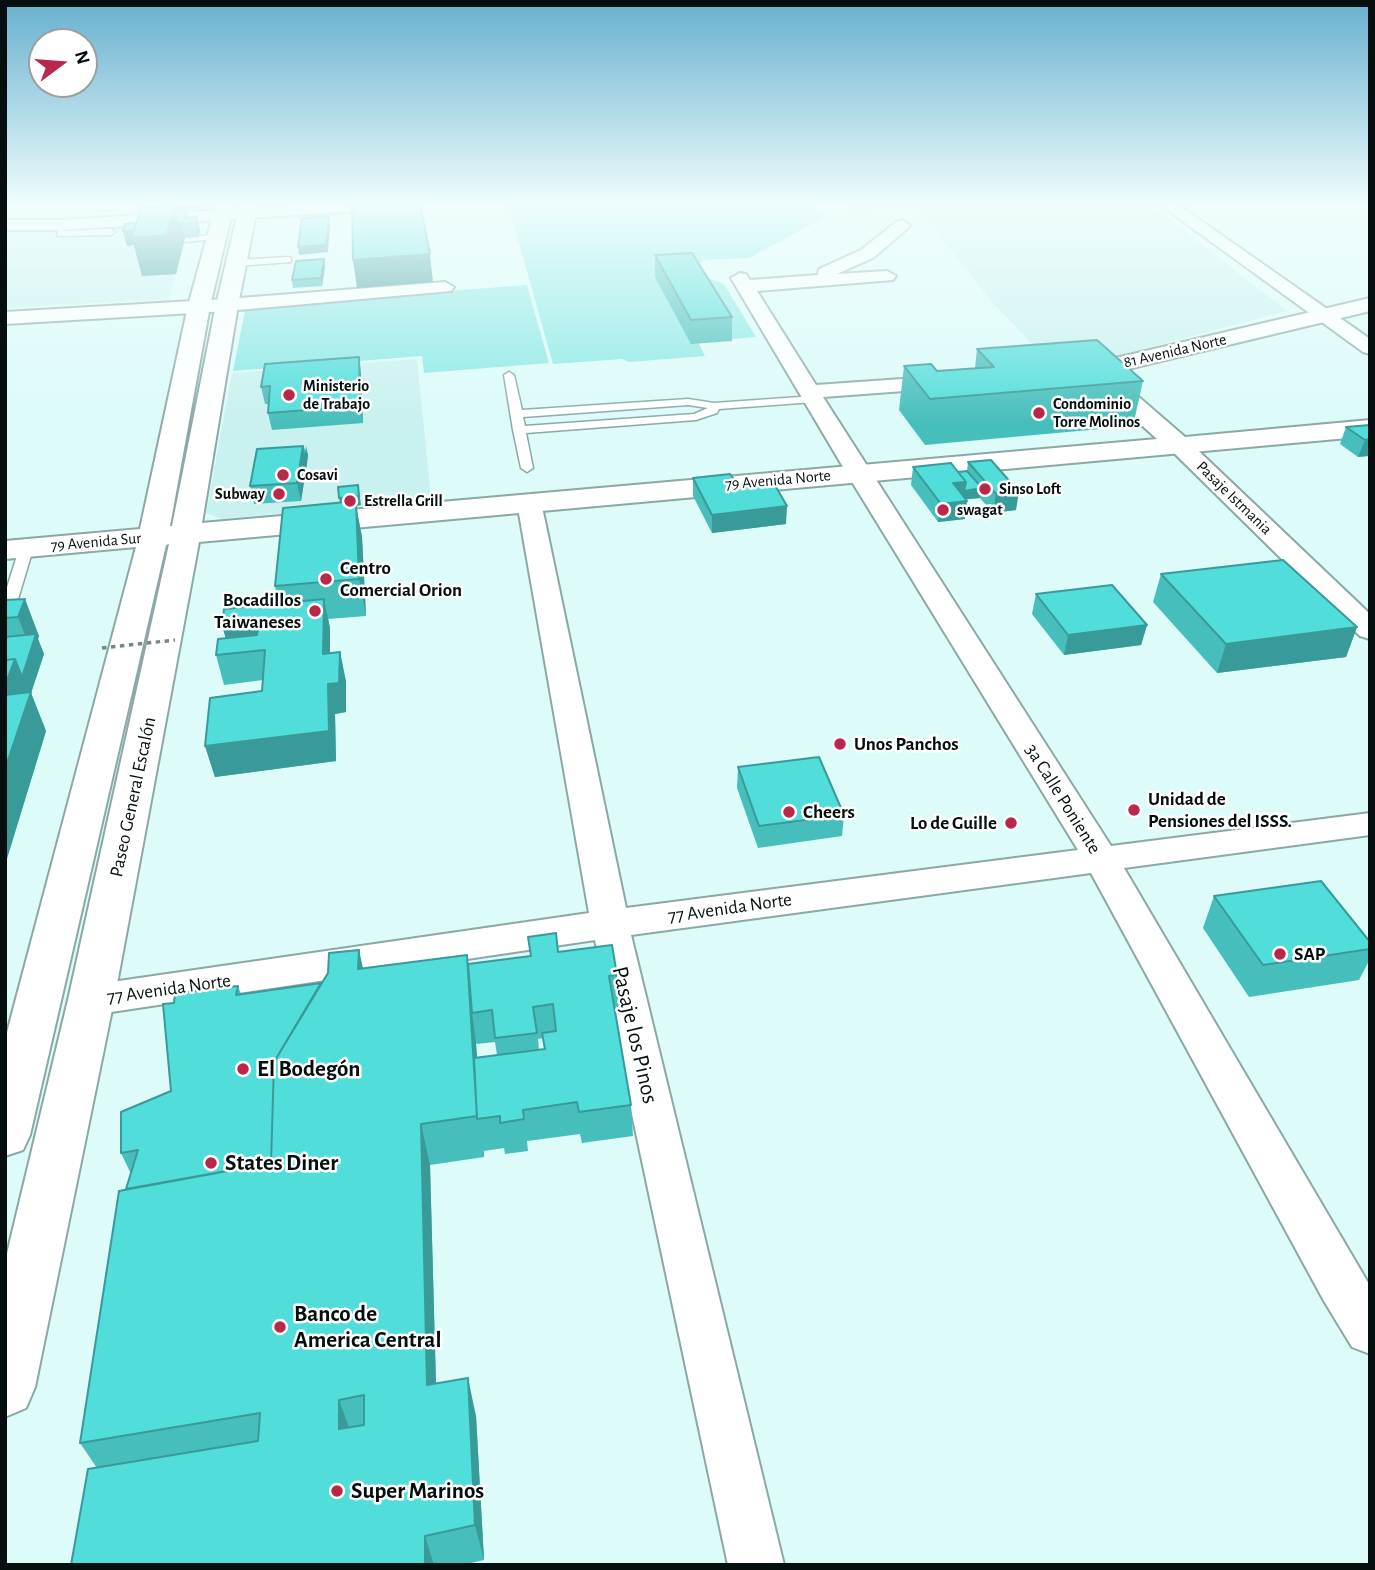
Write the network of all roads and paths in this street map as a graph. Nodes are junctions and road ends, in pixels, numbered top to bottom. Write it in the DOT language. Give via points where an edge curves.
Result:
graph roads {
  1 [pos="209,277"];
  2 [pos="234,277"];
  3 [pos="810,277"];
  4 [pos="889,277"];
  5 [pos="1271,277"];
  6 [pos="796,282"];
  7 [pos="445,287"];
  8 [pos="227,304"];
  9 [pos="1370,304"];
  10 [pos="199,306"];
  11 [pos="1324,315"];
  12 [pos="5,318"];
  13 [pos="1370,348"];
  14 [pos="1094,370"];
  15 [pos="1067,372"];
  16 [pos="509,374"];
  17 [pos="972,380"];
  18 [pos="812,396"];
  19 [pos="714,407"];
  20 [pos="516,414"];
  21 [pos="1370,428"];
  22 [pos="519,430"];
  23 [pos="1179,445"];
  24 [pos="527,468"];
  25 [pos="858,472"];
  26 [pos="529,502"];
  27 [pos="170,535"];
  28 [pos="16,550"];
  29 [pos="5,618"];
  30 [pos="1370,630"];
  31 [pos="175,639"];
  32 [pos="102,648"];
  33 [pos="1370,824"];
  34 [pos="1101,859"];
  35 [pos="610,924"];
  36 [pos="91,1000"];
  37 [pos="22,1013"];
  38 [pos="5,1135"];
  39 [pos="1370,1330"];
  40 [pos="5,1387"];
  41 [pos="756,1565"];
  1 -- 10 [label="main road, Paseo General Escalón"];
  2 -- 8 [label="main road, Paseo General Escalón"];
  3 -- 6 [label="street"];
  4 -- 6 [label="street" via="892,281"];
  5 -- 11 [label="street"];
  6 -- 18 [label="street, 3a Calle Poniente" via="743,282"];
  7 -- 8 [label="street" via="340,290"];
  8 -- 10 [label="street"];
  8 -- 27 [label="main road, Paseo General Escalón"];
  9 -- 11 [label="main road, 81 Avenida Norte"];
  10 -- 12 [label="street"];
  10 -- 27 [label="main road, Paseo General Escalón"];
  11 -- 13 [label="street"];
  11 -- 14 [label="main road, 81 Avenida Norte"];
  14 -- 15 [label="street, 81 Avenida Norte"];
  14 -- 23 [label="main road, Pasaje Istmania"];
  16 -- 20 [label="lane"];
  17 -- 18 [label="street"];
  18 -- 19 [label="lane"];
  18 -- 25 [label="street, 3a Calle Poniente"];
  19 -- 20 [label="lane" via="688,402"];
  19 -- 22 [label="lane" via="696,417"];
  20 -- 22 [label="lane"];
  21 -- 23 [label="main road, 79 Avenida Norte"];
  22 -- 24 [label="lane"];
  23 -- 25 [label="main road, 79 Avenida Norte"];
  23 -- 30 [label="street, Pasaje Istmania"];
  25 -- 26 [label="main road, 79 Avenida Norte"];
  25 -- 34 [label="street, 3a Calle Poniente"];
  26 -- 27 [label="main road, 79 Avenida Norte"];
  26 -- 35 [label="street, Pasaje los Pinos"];
  27 -- 28 [label="main road, 79 Avenida Sur"];
  27 -- 36 [label="main road, Paseo General Escalón"];
  27 -- 37 [label="main road, Paseo General Escalón"];
  28 -- 29 [label="lane"];
  31 -- 32 [label="path, bridge"];
  33 -- 34 [label="street, 77 Avenida Norte"];
  34 -- 35 [label="street, 77 Avenida Norte"];
  34 -- 39 [label="street, 3a Calle Poniente"];
  35 -- 36 [label="street, 77 Avenida Norte"];
  35 -- 41 [label="street, Pasaje los Pinos"];
  36 -- 40 [label="main road, Paseo General Escalón"];
  37 -- 38 [label="main road, Paseo General Escalón"];
}
